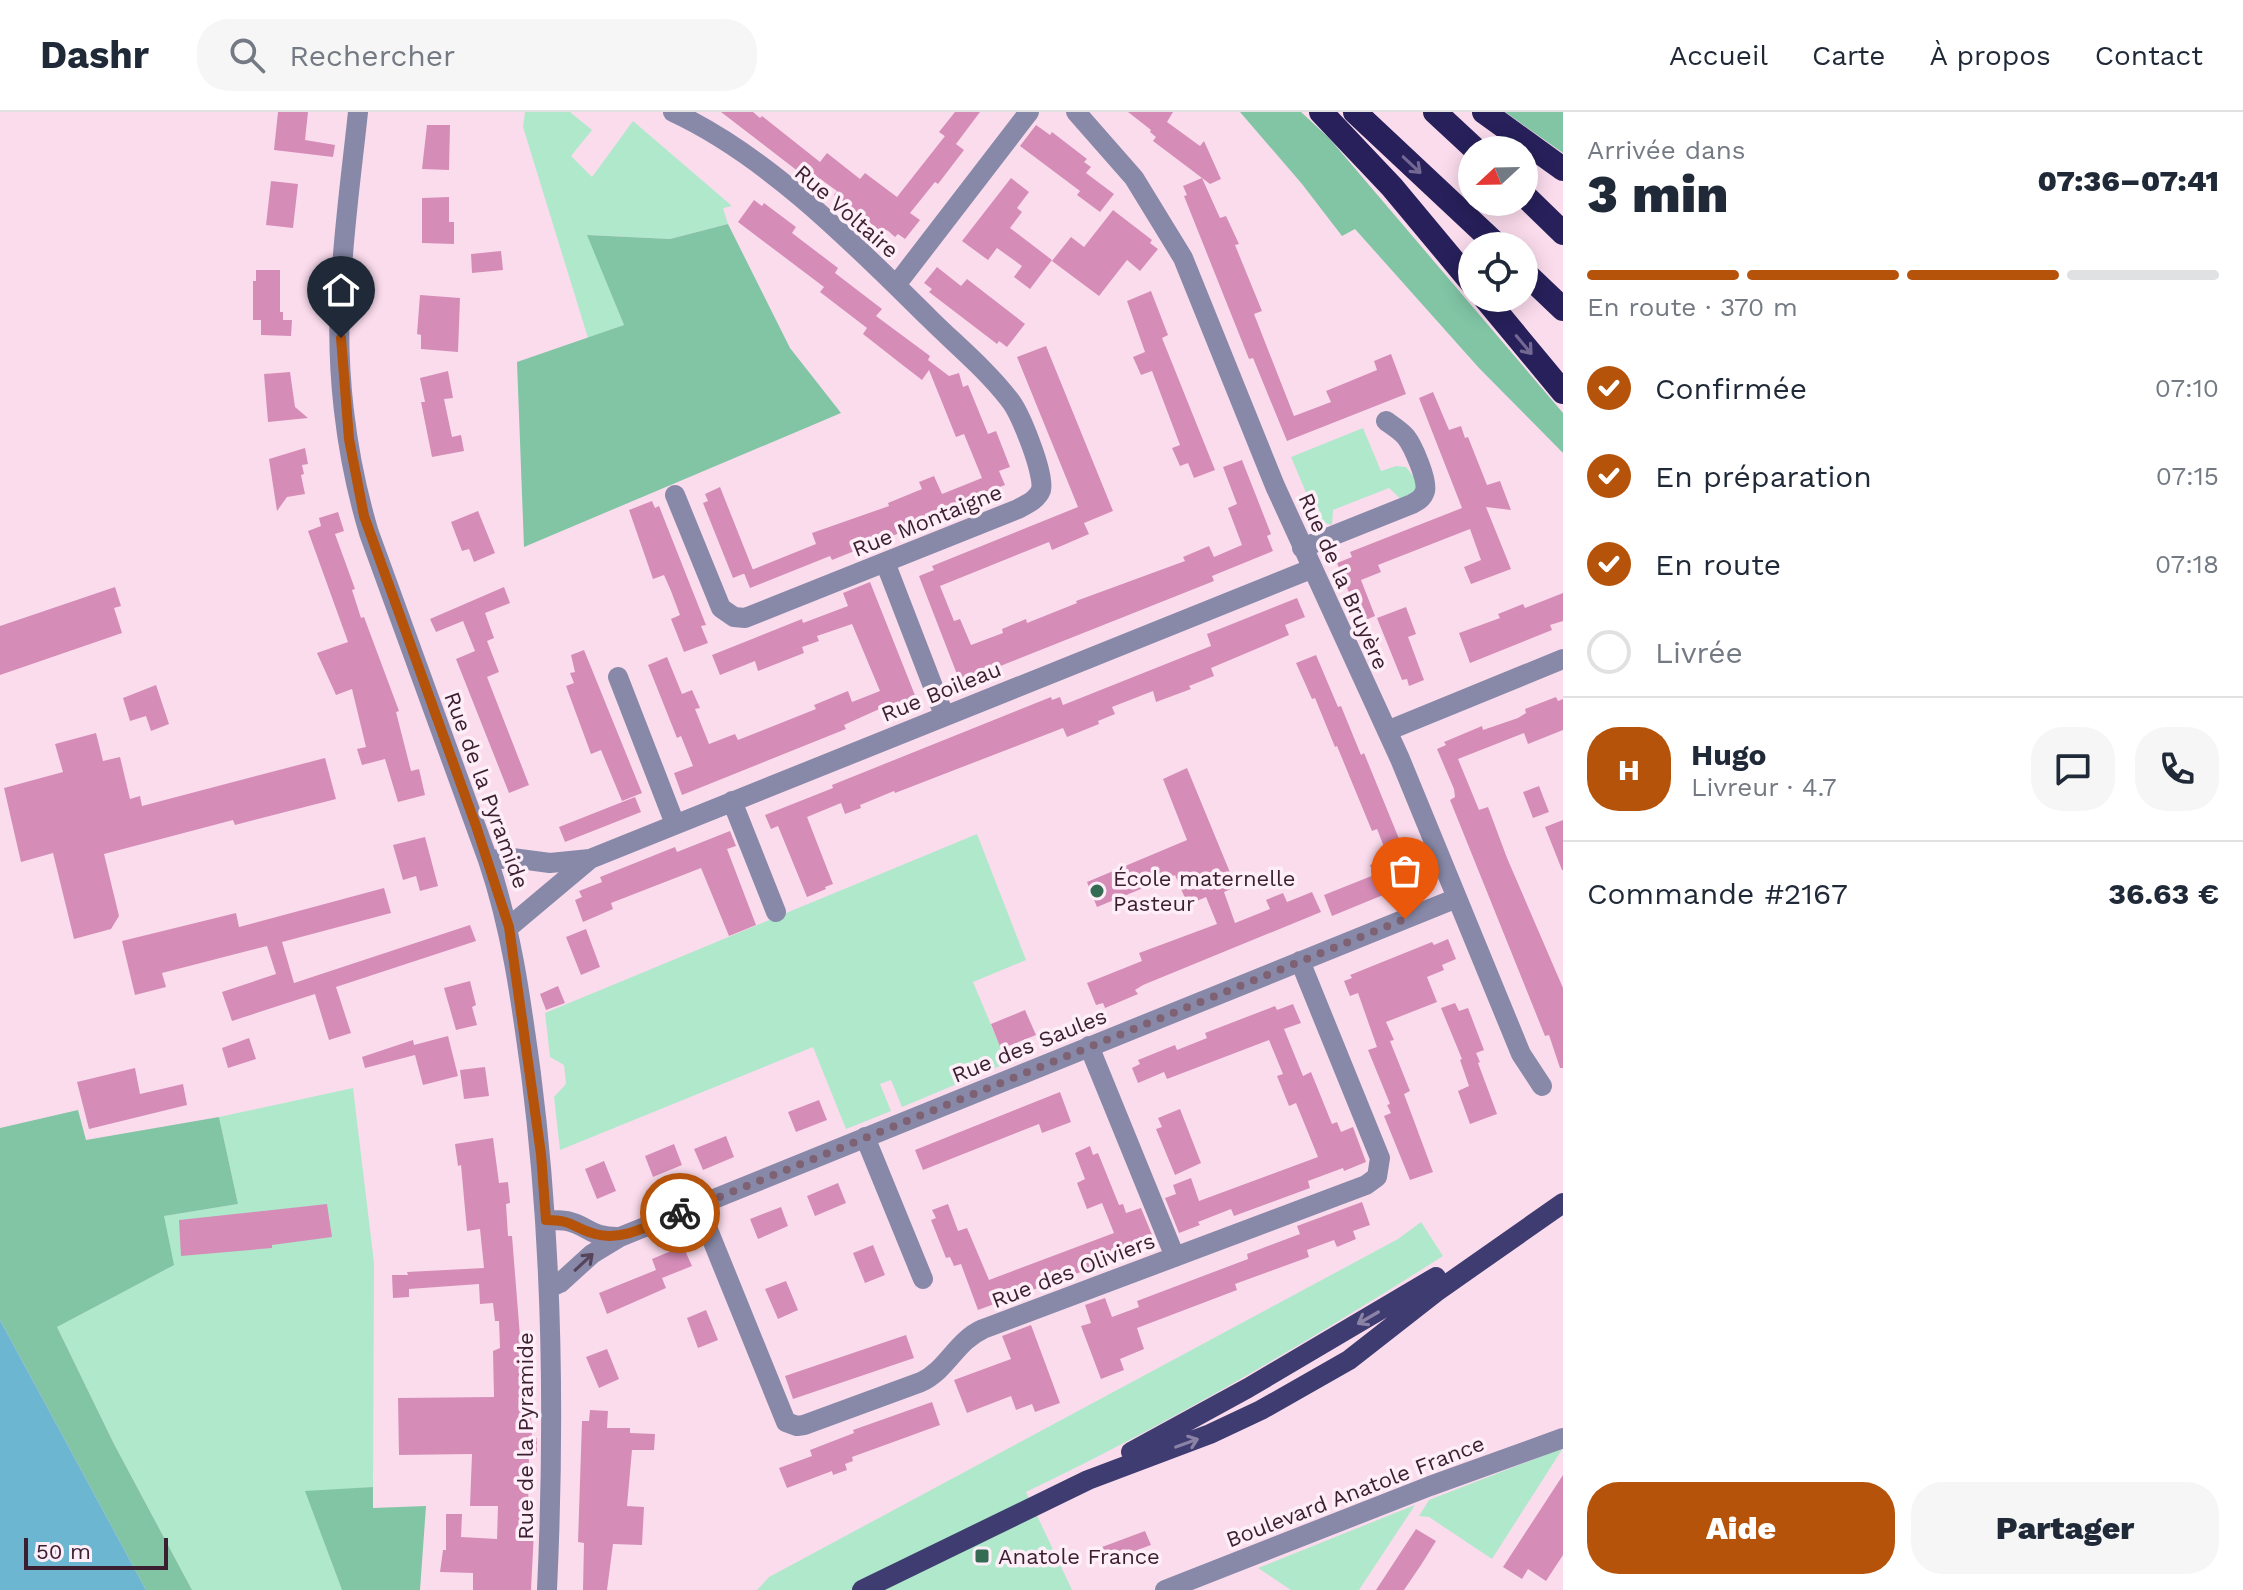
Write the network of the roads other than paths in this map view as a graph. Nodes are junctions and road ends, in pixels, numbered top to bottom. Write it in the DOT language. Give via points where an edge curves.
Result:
graph roads {
  1 [pos="358,112"];
  2 [pos="673,112"];
  3 [pos="1029,112"];
  4 [pos="1076,112"];
  5 [pos="1321,112"];
  6 [pos="1355,112"];
  7 [pos="1435,112"];
  8 [pos="1484,112"];
  9 [pos="1461,136"];
  10 [pos="1563,169"];
  11 [pos="1538,209"];
  12 [pos="1483,232"];
  13 [pos="1563,233"];
  14 [pos="1458,266"];
  15 [pos="896,285"];
  16 [pos="1538,285"];
  17 [pos="1563,309"];
  18 [pos="1497,312"];
  19 [pos="976,364"];
  20 [pos="1563,392"];
  21 [pos="1386,421"];
  22 [pos="675,495"];
  23 [pos="1302,548"];
  24 [pos="885,562"];
  25 [pos="1311,569"];
  26 [pos="1563,659"];
  27 [pos="618,677"];
  28 [pos="944,715"];
  29 [pos="1387,731"];
  30 [pos="732,801"];
  31 [pos="675,824"];
  32 [pos="590,859"];
  33 [pos="488,860"];
  34 [pos="1457,898"];
  35 [pos="776,912"];
  36 [pos="509,927"];
  37 [pos="1300,961"];
  38 [pos="1089,1046"];
  39 [pos="1542,1086"];
  40 [pos="865,1137"];
  41 [pos="1563,1186"];
  42 [pos="1563,1203"];
  43 [pos="698,1205"];
  44 [pos="546,1220"];
  45 [pos="620,1237"];
  46 [pos="1175,1257"];
  47 [pos="923,1279"];
  48 [pos="549,1288"];
  49 [pos="1563,1438"];
  50 [pos="1088,1480"];
  51 [pos="547,1590"];
  52 [pos="862,1590"];
  53 [pos="1165,1590"];
  1 -- 33 [label="street, Rue de la Pyramide" via="340,301 351,455 369,533"];
  2 -- 15 [label="street, Rue Voltaire" via="757,164"];
  3 -- 15 [label="street"];
  4 -- 23 [label="street, Rue de la Bruyère" via="1134,178 1183,258"];
  5 -- 14 [label="highway"];
  6 -- 12 [label="highway, one-way"];
  7 -- 9 [label="highway"];
  8 -- 10 [label="highway"];
  11 -- 13 [label="highway"];
  15 -- 19 [label="street, Rue Voltaire"];
  16 -- 17 [label="highway"];
  18 -- 20 [label="highway, one-way"];
  19 -- 24 [label="street, Rue Montaigne" via="1013,404 1039,469 1040,492 1018,509"];
  21 -- 23 [label="street" via="1412,448 1425,480 1422,497"];
  22 -- 24 [label="street, Rue Montaigne" via="721,608 734,617 752,616"];
  23 -- 25 [label="street, Rue de la Bruyère"];
  24 -- 28 [label="street"];
  25 -- 28 [label="street, Rue Boileau"];
  25 -- 29 [label="street, Rue de la Bruyère"];
  26 -- 29 [label="street"];
  27 -- 31 [label="street"];
  28 -- 30 [label="street, Rue Boileau"];
  29 -- 34 [label="street, Rue de la Bruyère"];
  30 -- 31 [label="street, Rue Boileau"];
  30 -- 35 [label="street"];
  31 -- 32 [label="street, Rue Boileau"];
  32 -- 33 [label="street, Rue Boileau"];
  32 -- 36 [label="street, Rue Boileau"];
  33 -- 36 [label="street, Rue de la Pyramide"];
  34 -- 37 [label="street, Rue des Saules"];
  34 -- 39 [label="street, Rue de la Bruyère" via="1521,1054"];
  36 -- 44 [label="street, Rue de la Pyramide"];
  37 -- 38 [label="street, Rue des Saules"];
  37 -- 46 [label="street, Rue des Oliviers" via="1380,1158 1377,1177"];
  38 -- 40 [label="street, Rue des Saules"];
  38 -- 46 [label="street"];
  40 -- 43 [label="street, Rue des Saules"];
  40 -- 47 [label="street"];
  41 -- 50 [label="main road, one-way" via="1400,1300"];
  50 -- 42 [label="main road, one-way" via="1224,1428 1321,1376"];
  43 -- 45 [label="street, Rue des Saules"];
  43 -- 46 [label="street, Rue des Oliviers" via="782,1417 791,1425 804,1425 921,1382 975,1333"];
  44 -- 45 [label="street"];
  44 -- 48 [label="street, Rue de la Pyramide"];
  48 -- 45 [label="street, Rue des Saules, one-way"];
  48 -- 51 [label="street, Rue de la Pyramide" via="553,1437"];
  49 -- 53 [label="street, Boulevard Anatole France"];
  50 -- 52 [label="main road"];
}
